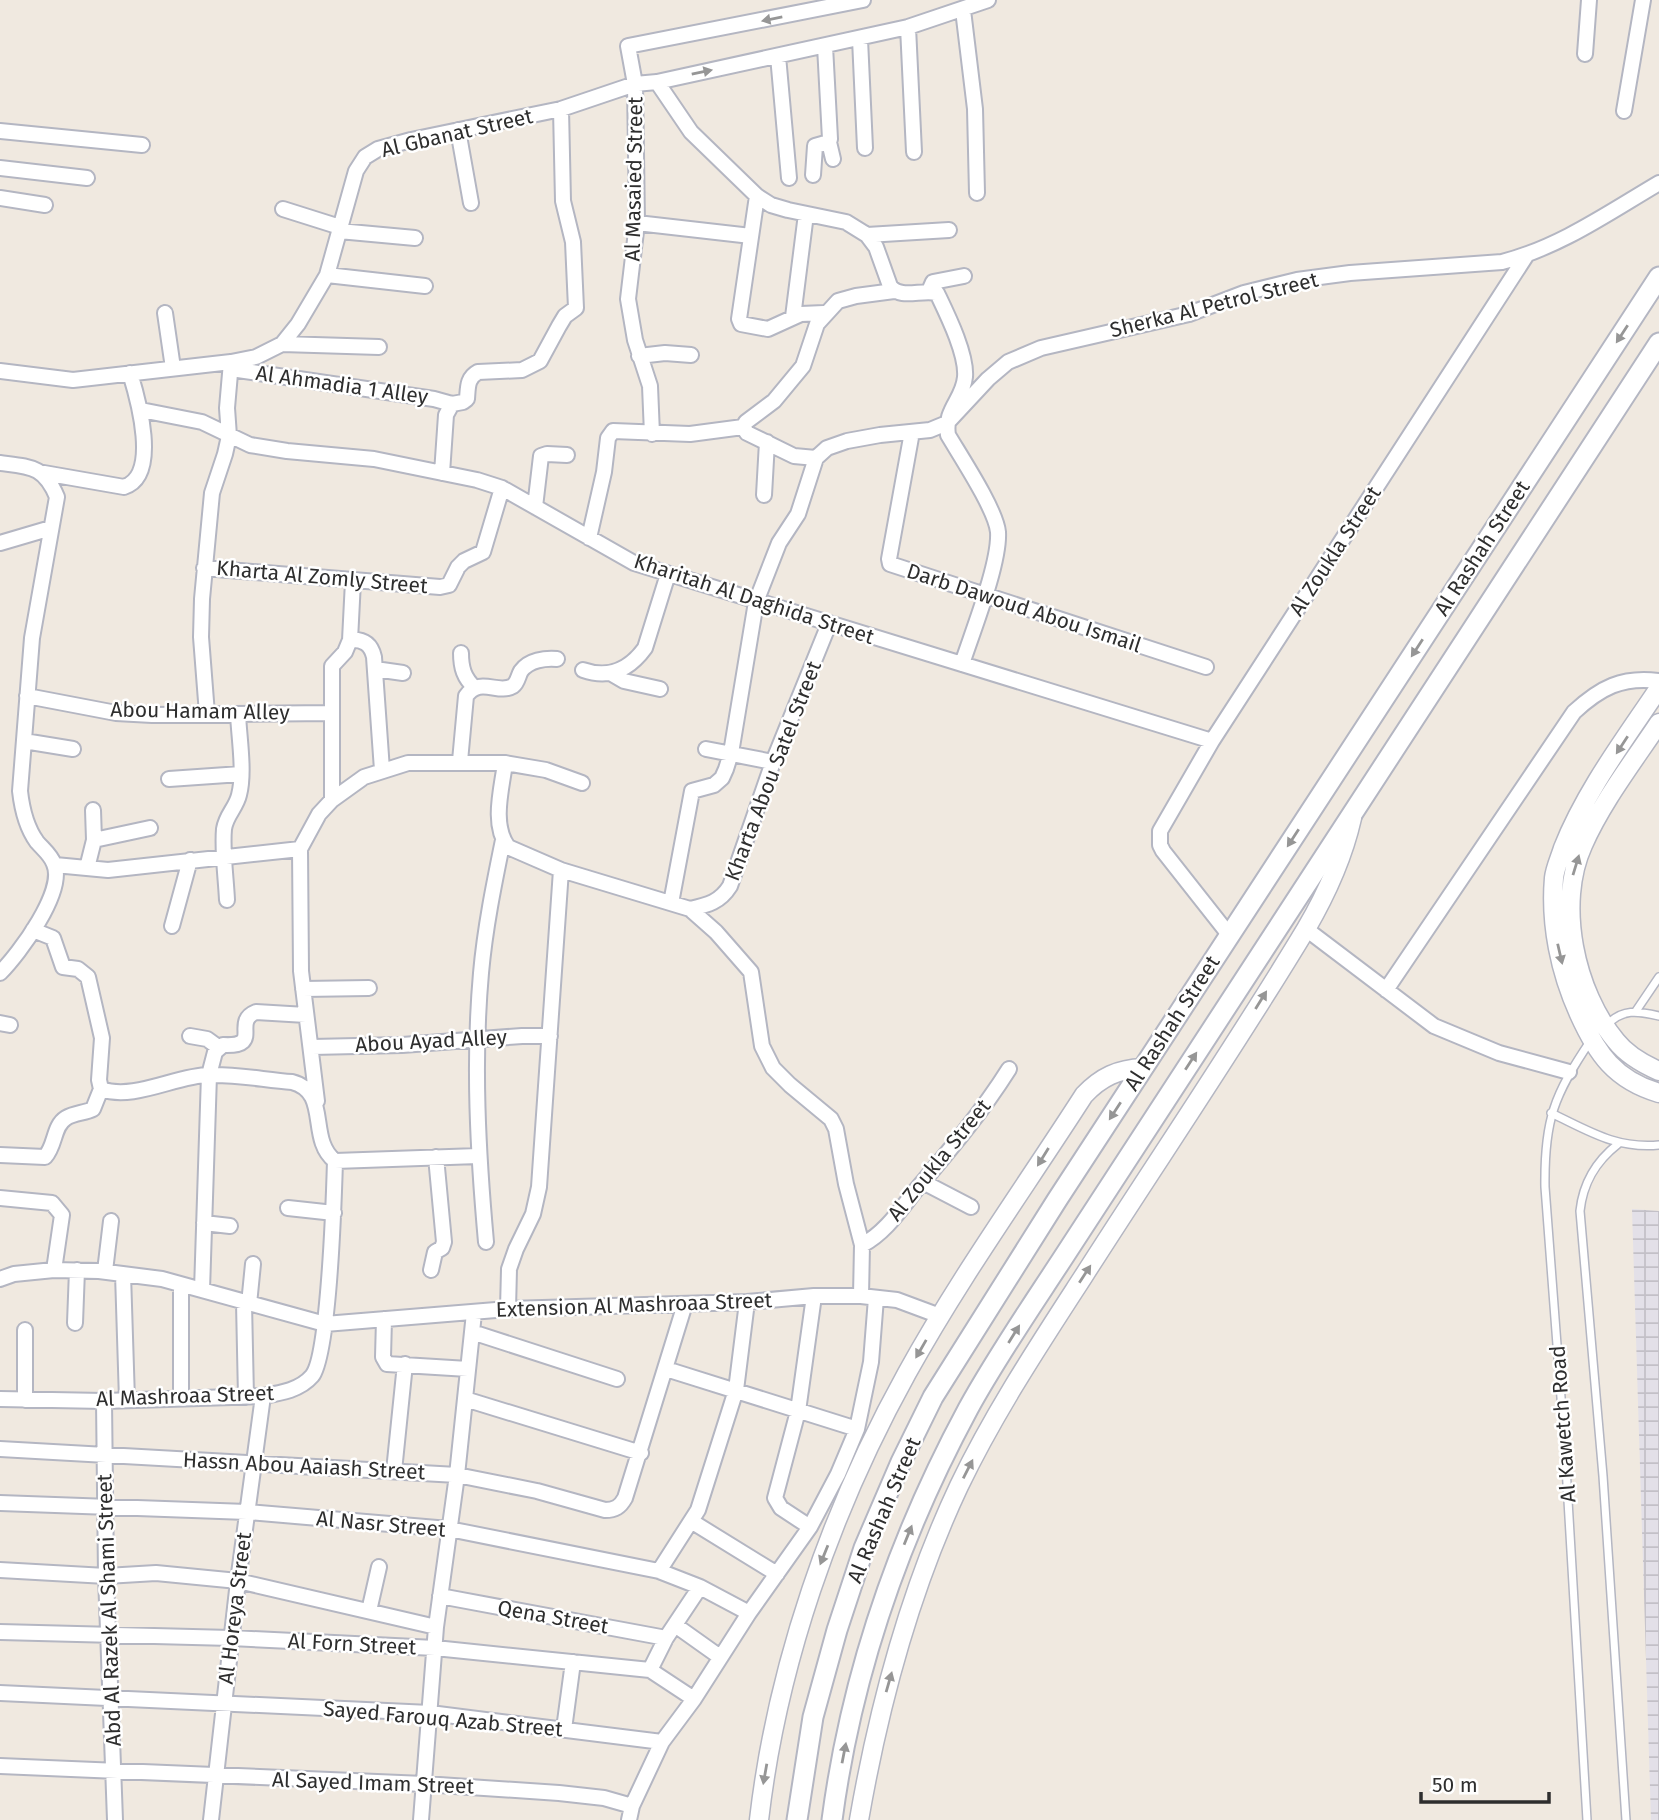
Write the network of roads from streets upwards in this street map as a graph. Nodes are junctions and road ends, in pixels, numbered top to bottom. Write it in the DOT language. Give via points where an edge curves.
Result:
graph roads {
  1 [pos="863,0"];
  2 [pos="988,0"];
  3 [pos="1589,0"];
  4 [pos="1643,0"];
  5 [pos="963,10"];
  6 [pos="908,27"];
  7 [pos="860,39"];
  8 [pos="825,46"];
  9 [pos="1585,54"];
  10 [pos="778,56"];
  11 [pos="657,82"];
  12 [pos="635,84"];
  13 [pos="561,109"];
  14 [pos="1624,111"];
  15 [pos="458,130"];
  16 [pos="0,131"];
  17 [pos="829,142"];
  18 [pos="142,145"];
  19 [pos="865,148"];
  20 [pos="914,152"];
  21 [pos="833,159"];
  22 [pos="0,168"];
  23 [pos="813,175"];
  24 [pos="87,178"];
  25 [pos="789,178"];
  26 [pos="1659,183"];
  27 [pos="977,193"];
  28 [pos="757,196"];
  29 [pos="0,198"];
  30 [pos="471,204"];
  31 [pos="45,205"];
  32 [pos="283,208"];
  33 [pos="806,214"];
  34 [pos="637,223"];
  35 [pos="340,229"];
  36 [pos="949,230"];
  37 [pos="867,235"];
  38 [pos="751,236"];
  39 [pos="415,238"];
  40 [pos="1526,256"];
  41 [pos="327,275"];
  42 [pos="964,276"];
  43 [pos="1659,277"];
  44 [pos="425,286"];
  45 [pos="894,291"];
  46 [pos="929,291"];
  47 [pos="165,313"];
  48 [pos="824,313"];
  49 [pos="793,317"];
  50 [pos="282,344"];
  51 [pos="1659,344"];
  52 [pos="379,347"];
  53 [pos="691,355"];
  54 [pos="639,356"];
  55 [pos="231,365"];
  56 [pos="173,368"];
  57 [pos="0,371"];
  58 [pos="131,373"];
  59 [pos="452,404"];
  60 [pos="141,410"];
  61 [pos="947,423"];
  62 [pos="743,427"];
  63 [pos="912,432"];
  64 [pos="652,434"];
  65 [pos="229,436"];
  66 [pos="767,442"];
  67 [pos="567,455"];
  68 [pos="816,458"];
  69 [pos="0,463"];
  70 [pos="44,473"];
  71 [pos="442,473"];
  72 [pos="502,488"];
  73 [pos="764,495"];
  74 [pos="535,507"];
  75 [pos="51,528"];
  76 [pos="589,538"];
  77 [pos="0,543"];
  78 [pos="204,568"];
  79 [pos="668,574"];
  80 [pos="353,582"];
  81 [pos="984,594"];
  82 [pos="756,602"];
  83 [pos="829,624"];
  84 [pos="350,640"];
  85 [pos="461,653"];
  86 [pos="557,659"];
  87 [pos="962,664"];
  88 [pos="1206,667"];
  89 [pos="375,669"];
  90 [pos="583,670"];
  91 [pos="403,673"];
  92 [pos="612,674"];
  93 [pos="1659,681"];
  94 [pos="475,688"];
  95 [pos="1659,688"];
  96 [pos="660,689"];
  97 [pos="27,696"];
  98 [pos="332,713"];
  99 [pos="207,714"];
  100 [pos="238,714"];
  101 [pos="1659,723"];
  102 [pos="24,741"];
  103 [pos="1212,741"];
  104 [pos="73,749"];
  105 [pos="706,749"];
  106 [pos="731,753"];
  107 [pos="460,761"];
  108 [pos="505,762"];
  109 [pos="773,762"];
  110 [pos="382,770"];
  111 [pos="241,774"];
  112 [pos="169,779"];
  113 [pos="582,783"];
  114 [pos="332,800"];
  115 [pos="93,810"];
  116 [pos="1353,812"];
  117 [pos="150,828"];
  118 [pos="94,840"];
  119 [pos="503,840"];
  120 [pos="300,849"];
  121 [pos="226,856"];
  122 [pos="190,860"];
  123 [pos="55,865"];
  124 [pos="87,868"];
  125 [pos="561,870"];
  126 [pos="227,900"];
  127 [pos="671,903"];
  128 [pos="690,909"];
  129 [pos="172,926"];
  130 [pos="1306,929"];
  131 [pos="33,930"];
  132 [pos="1230,936"];
  133 [pos="0,973"];
  134 [pos="369,988"];
  135 [pos="303,989"];
  136 [pos="1386,989"];
  137 [pos="306,1015"];
  138 [pos="1605,1026"];
  139 [pos="190,1036"];
  140 [pos="550,1036"];
  141 [pos="477,1040"];
  142 [pos="1591,1040"];
  143 [pos="218,1047"];
  144 [pos="312,1047"];
  145 [pos="1143,1068"];
  146 [pos="1009,1069"];
  147 [pos="1569,1072"];
  148 [pos="1659,1072"];
  149 [pos="209,1075"];
  150 [pos="101,1089"];
  151 [pos="1659,1093"];
  152 [pos="317,1106"];
  153 [pos="0,1155"];
  154 [pos="478,1156"];
  155 [pos="436,1157"];
  156 [pos="335,1161"];
  157 [pos="923,1182"];
  158 [pos="0,1198"];
  159 [pos="971,1207"];
  160 [pos="288,1208"];
  161 [pos="334,1213"];
  162 [pos="111,1221"];
  163 [pos="204,1223"];
  164 [pos="230,1226"];
  165 [pos="486,1242"];
  166 [pos="862,1245"];
  167 [pos="253,1264"];
  168 [pos="54,1270"];
  169 [pos="77,1270"];
  170 [pos="431,1270"];
  171 [pos="104,1271"];
  172 [pos="123,1274"];
  173 [pos="0,1279"];
  174 [pos="181,1284"];
  175 [pos="202,1290"];
  176 [pos="814,1296"];
  177 [pos="861,1296"];
  178 [pos="876,1298"];
  179 [pos="747,1302"];
  180 [pos="246,1304"];
  181 [pos="685,1304"];
  182 [pos="508,1309"];
  183 [pos="474,1312"];
  184 [pos="940,1316"];
  185 [pos="384,1319"];
  186 [pos="75,1323"];
  187 [pos="325,1324"];
  188 [pos="25,1330"];
  189 [pos="472,1332"];
  190 [pos="405,1364"];
  191 [pos="468,1369"];
  192 [pos="666,1370"];
  193 [pos="617,1379"];
  194 [pos="736,1390"];
  195 [pos="246,1396"];
  196 [pos="263,1396"];
  197 [pos="181,1398"];
  198 [pos="0,1399"];
  199 [pos="465,1399"];
  200 [pos="25,1400"];
  201 [pos="127,1400"];
  202 [pos="104,1401"];
  203 [pos="798,1411"];
  204 [pos="857,1429"];
  205 [pos="0,1448"];
  206 [pos="640,1453"];
  207 [pos="105,1454"];
  208 [pos="254,1463"];
  209 [pos="394,1471"];
  210 [pos="457,1475"];
  211 [pos="0,1503"];
  212 [pos="106,1508"];
  213 [pos="247,1512"];
  214 [pos="691,1521"];
  215 [pos="810,1527"];
  216 [pos="449,1529"];
  217 [pos="379,1566"];
  218 [pos="0,1570"];
  219 [pos="659,1571"];
  220 [pos="777,1574"];
  221 [pos="106,1576"];
  222 [pos="238,1580"];
  223 [pos="699,1587"];
  224 [pos="440,1596"];
  225 [pos="369,1611"];
  226 [pos="749,1613"];
  227 [pos="675,1625"];
  228 [pos="436,1627"];
  229 [pos="0,1632"];
  230 [pos="108,1635"];
  231 [pos="231,1638"];
  232 [pos="666,1638"];
  233 [pos="435,1648"];
  234 [pos="720,1657"];
  235 [pos="573,1662"];
  236 [pos="650,1670"];
  237 [pos="0,1693"];
  238 [pos="111,1699"];
  239 [pos="694,1699"];
  240 [pos="224,1702"];
  241 [pos="430,1713"];
  242 [pos="564,1729"];
  243 [pos="662,1742"];
  244 [pos="0,1766"];
  245 [pos="114,1770"];
  246 [pos="216,1777"];
  247 [pos="424,1784"];
  248 [pos="631,1813"];
  249 [pos="115,1820"];
  250 [pos="211,1820"];
  251 [pos="421,1820"];
  252 [pos="759,1820"];
  253 [pos="796,1820"];
  254 [pos="832,1820"];
  255 [pos="859,1820"];
  1 -- 12 [label="street, Al Masaied Street, one-way" via="628,46"];
  2 -- 5 [label="street, Al Gbanat Street"];
  3 -- 9 [label="street"];
  4 -- 14 [label="street"];
  5 -- 6 [label="street, Al Gbanat Street"];
  5 -- 27 [label="street" via="975,109"];
  6 -- 7 [label="street, Al Gbanat Street"];
  6 -- 20 [label="street"];
  7 -- 8 [label="street, Al Gbanat Street"];
  7 -- 19 [label="street"];
  8 -- 10 [label="street, Al Gbanat Street"];
  8 -- 17 [label="street"];
  11 -- 10 [label="street, Al Gbanat Street, one-way"];
  10 -- 25 [label="street"];
  11 -- 12 [label="street, Al Gbanat Street"];
  11 -- 28 [label="street" via="691,132"];
  12 -- 13 [label="street, Al Gbanat Street"];
  12 -- 34 [label="street, Al Masaied Street"];
  13 -- 15 [label="street, Al Gbanat Street"];
  13 -- 59 [label="street" via="563,201 573,242 576,308 565,316 540,361 522,370 478,372 469,380 467,399"];
  15 -- 30 [label="street"];
  15 -- 35 [label="street, Al Gbanat Street" via="378,149 365,157 356,170"];
  16 -- 18 [label="street"];
  17 -- 21 [label="street"];
  17 -- 23 [label="street" via="816,146"];
  22 -- 24 [label="street"];
  26 -- 40 [label="street, Sherka Al Petrol Street"];
  28 -- 33 [label="street" via="771,205"];
  28 -- 38 [label="street"];
  29 -- 31 [label="street"];
  32 -- 35 [label="street"];
  33 -- 37 [label="street" via="846,222"];
  33 -- 49 [label="street"];
  34 -- 38 [label="street"];
  34 -- 54 [label="street, Al Masaied Street" via="628,299"];
  35 -- 39 [label="street"];
  35 -- 41 [label="street, Al Gbanat Street"];
  36 -- 37 [label="street"];
  37 -- 45 [label="street"];
  38 -- 49 [label="street" via="741,324 768,329"];
  40 -- 61 [label="street, Sherka Al Petrol Street" via="1297,280 1244,293 1189,314 1041,348 1008,362"];
  40 -- 103 [label="street, Al Zoukla Street"];
  41 -- 44 [label="street"];
  41 -- 50 [label="street, Al Gbanat Street"];
  42 -- 46 [label="street" via="933,282"];
  43 -- 132 [label="main road, Al Rashah Street, one-way"];
  45 -- 46 [label="street"];
  45 -- 48 [label="street" via="847,298"];
  46 -- 61 [label="street" via="937,293 943,304 964,364 965,379"];
  47 -- 56 [label="street"];
  48 -- 49 [label="street"];
  48 -- 62 [label="street" via="803,366 774,401"];
  50 -- 52 [label="street"];
  50 -- 55 [label="street, Al Gbanat Street"];
  51 -- 116 [label="main road, Al Rashah Street"];
  53 -- 54 [label="street"];
  54 -- 64 [label="street, Al Masaied Street" via="650,386"];
  55 -- 56 [label="street, Al Gbanat Street"];
  55 -- 59 [label="street, Al Ahmadia 1 Alley"];
  55 -- 65 [label="street"];
  56 -- 58 [label="street, Al Gbanat Street"];
  57 -- 58 [label="street, Al Gbanat Street" via="73,380"];
  58 -- 60 [label="street"];
  59 -- 71 [label="street" via="446,415"];
  60 -- 65 [label="street, Kharitah Al Daghida Street" via="201,422"];
  60 -- 70 [label="street" via="143,448 138,479 132,484 124,487"];
  61 -- 63 [label="street"];
  61 -- 81 [label="street" via="948,435 998,531"];
  62 -- 64 [label="street"];
  62 -- 66 [label="street"];
  63 -- 68 [label="street" via="847,441"];
  63 -- 81 [label="street, Darb Dawoud Abou Ismail" via="890,564"];
  64 -- 76 [label="street" via="610,434"];
  65 -- 71 [label="street, Kharitah Al Daghida Street" via="250,445 374,459"];
  65 -- 78 [label="street" via="212,493"];
  66 -- 68 [label="street" via="794,456"];
  66 -- 73 [label="street"];
  67 -- 74 [label="street" via="541,456"];
  68 -- 82 [label="street" via="798,514 779,543"];
  69 -- 70 [label="street"];
  70 -- 75 [label="street" via="57,497"];
  71 -- 72 [label="street, Kharitah Al Daghida Street"];
  72 -- 74 [label="street, Kharitah Al Daghida Street"];
  72 -- 80 [label="street, Kharta Al Zomly Street" via="483,552 464,561 449,585"];
  74 -- 76 [label="street, Kharitah Al Daghida Street"];
  75 -- 77 [label="street"];
  75 -- 97 [label="street"];
  76 -- 79 [label="street, Kharitah Al Daghida Street" via="634,563"];
  78 -- 80 [label="street, Kharta Al Zomly Street"];
  78 -- 99 [label="street" via="201,638"];
  79 -- 82 [label="street, Kharitah Al Daghida Street"];
  79 -- 92 [label="street" via="645,648"];
  80 -- 84 [label="street"];
  81 -- 87 [label="street"];
  81 -- 88 [label="street, Darb Dawoud Abou Ismail"];
  82 -- 83 [label="street, Kharitah Al Daghida Street"];
  82 -- 106 [label="street"];
  83 -- 87 [label="street, Kharitah Al Daghida Street"];
  83 -- 109 [label="street, Kharta Abou Satel Street"];
  84 -- 89 [label="street" via="372,649"];
  84 -- 98 [label="street" via="332,666"];
  85 -- 94 [label="street" via="466,680"];
  86 -- 94 [label="street" via="527,666 512,686"];
  87 -- 103 [label="street, Kharitah Al Daghida Street"];
  89 -- 91 [label="street"];
  89 -- 110 [label="street"];
  90 -- 92 [label="street"];
  92 -- 96 [label="street"];
  93 -- 136 [label="street" via="1625,680 1606,687 1574,712"];
  94 -- 107 [label="street" via="466,696"];
  95 -- 142 [label="street, one-way" via="1574,821 1554,877 1559,953"];
  97 -- 99 [label="street, Abou Hamam Alley" via="116,713"];
  97 -- 102 [label="street"];
  98 -- 100 [label="street, Abou Hamam Alley"];
  98 -- 114 [label="street"];
  99 -- 100 [label="street, Abou Hamam Alley"];
  100 -- 111 [label="street"];
  138 -- 101 [label="street, one-way" via="1576,960 1569,903 1573,874 1582,845"];
  102 -- 104 [label="street"];
  102 -- 123 [label="street" via="22,810"];
  103 -- 132 [label="street, Al Zoukla Street" via="1160,831 1160,845"];
  105 -- 106 [label="street"];
  106 -- 109 [label="street"];
  106 -- 127 [label="street" via="722,778 692,791"];
  107 -- 108 [label="street"];
  107 -- 110 [label="street" via="408,763"];
  108 -- 113 [label="street"];
  108 -- 119 [label="street" via="499,807"];
  109 -- 128 [label="street, Kharta Abou Satel Street" via="730,886 722,898"];
  110 -- 114 [label="street"];
  111 -- 112 [label="street"];
  111 -- 121 [label="street" via="240,795 224,831"];
  114 -- 120 [label="street"];
  115 -- 118 [label="street"];
  116 -- 130 [label="street" via="1342,855"];
  254 -- 116 [label="main road, Al Rashah Street, one-way" via="855,1698 879,1616 910,1531 968,1410"];
  117 -- 118 [label="street"];
  118 -- 124 [label="street"];
  119 -- 125 [label="street" via="516,852"];
  119 -- 141 [label="street" via="481,972"];
  120 -- 121 [label="street"];
  120 -- 135 [label="street"];
  121 -- 122 [label="street"];
  121 -- 126 [label="street"];
  122 -- 124 [label="street" via="108,870"];
  122 -- 129 [label="street"];
  123 -- 124 [label="street"];
  123 -- 131 [label="street" via="56,883"];
  125 -- 127 [label="street"];
  125 -- 140 [label="street"];
  127 -- 128 [label="street"];
  128 -- 166 [label="street" via="751,972 762,1046 773,1068 831,1119"];
  130 -- 136 [label="street"];
  255 -- 130 [label="street, one-way" via="871,1751 907,1619 933,1547 993,1420"];
  131 -- 133 [label="street"];
  131 -- 150 [label="street" via="52,938 63,967 78,969 88,977 102,1038"];
  132 -- 145 [label="main road, Al Rashah Street"];
  134 -- 135 [label="street"];
  135 -- 137 [label="street"];
  136 -- 147 [label="street" via="1434,1026 1522,1060"];
  137 -- 143 [label="street" via="250,1014 243,1044"];
  137 -- 144 [label="street"];
  138 -- 142 [label="street"];
  138 -- 148 [label="street" via="1630,1055"];
  139 -- 143 [label="street"];
  140 -- 141 [label="street, Abou Ayad Alley"];
  140 -- 182 [label="street" via="539,1186 533,1214 509,1269"];
  141 -- 144 [label="street, Abou Ayad Alley"];
  141 -- 154 [label="street"];
  142 -- 151 [label="street" via="1615,1071"];
  143 -- 149 [label="street"];
  144 -- 152 [label="street"];
  145 -- 184 [label="street, one-way" via="1116,1072 1084,1095"];
  145 -- 253 [label="main road, Al Rashah Street, one-way" via="958,1355 901,1462 836,1630 813,1717"];
  146 -- 157 [label="street, Al Zoukla Street"];
  149 -- 150 [label="street" via="138,1090"];
  149 -- 152 [label="street" via="300,1084 310,1091"];
  149 -- 163 [label="street"];
  150 -- 153 [label="street" via="93,1109 59,1124 45,1157"];
  152 -- 156 [label="street" via="323,1147"];
  154 -- 155 [label="street"];
  154 -- 165 [label="street"];
  155 -- 156 [label="street"];
  155 -- 170 [label="street" via="444,1242 435,1252"];
  156 -- 161 [label="street"];
  157 -- 159 [label="street"];
  157 -- 166 [label="street, Al Zoukla Street" via="878,1235"];
  158 -- 168 [label="street" via="52,1203 58,1208 62,1215"];
  160 -- 161 [label="street"];
  161 -- 187 [label="street"];
  162 -- 171 [label="street"];
  163 -- 164 [label="street"];
  163 -- 175 [label="street"];
  166 -- 177 [label="street"];
  167 -- 180 [label="street"];
  168 -- 169 [label="street, Extension Al Mashroaa Street"];
  168 -- 173 [label="street, Extension Al Mashroaa Street"];
  169 -- 171 [label="street, Extension Al Mashroaa Street"];
  169 -- 186 [label="street"];
  171 -- 172 [label="street, Extension Al Mashroaa Street"];
  172 -- 174 [label="street, Extension Al Mashroaa Street"];
  172 -- 201 [label="street"];
  174 -- 175 [label="street, Extension Al Mashroaa Street"];
  174 -- 197 [label="street"];
  175 -- 180 [label="street, Extension Al Mashroaa Street"];
  176 -- 177 [label="street, Extension Al Mashroaa Street"];
  176 -- 179 [label="street, Extension Al Mashroaa Street"];
  176 -- 203 [label="street"];
  177 -- 178 [label="street, Extension Al Mashroaa Street"];
  178 -- 184 [label="street, Extension Al Mashroaa Street" via="897,1300"];
  178 -- 204 [label="street" via="871,1362"];
  179 -- 181 [label="street, Extension Al Mashroaa Street"];
  179 -- 194 [label="street"];
  180 -- 187 [label="street, Extension Al Mashroaa Street"];
  180 -- 195 [label="street"];
  181 -- 182 [label="street, Extension Al Mashroaa Street"];
  181 -- 192 [label="street"];
  182 -- 183 [label="street, Extension Al Mashroaa Street"];
  183 -- 185 [label="street, Extension Al Mashroaa Street"];
  183 -- 189 [label="street"];
  184 -- 252 [label="street, one-way" via="855,1478 819,1568 787,1674 764,1774"];
  185 -- 187 [label="street, Extension Al Mashroaa Street"];
  185 -- 190 [label="street" via="384,1362"];
  187 -- 196 [label="street, Al Mashroaa Street" via="314,1374 283,1393"];
  188 -- 200 [label="street"];
  189 -- 191 [label="street"];
  189 -- 193 [label="street"];
  190 -- 191 [label="street"];
  190 -- 209 [label="street"];
  191 -- 199 [label="street"];
  192 -- 194 [label="street"];
  192 -- 206 [label="street"];
  194 -- 203 [label="street"];
  194 -- 214 [label="street"];
  195 -- 196 [label="street, Al Mashroaa Street"];
  195 -- 197 [label="street, Al Mashroaa Street"];
  196 -- 208 [label="street, Al Horeya Street"];
  197 -- 201 [label="street, Al Mashroaa Street"];
  198 -- 200 [label="street, Al Mashroaa Street"];
  199 -- 206 [label="street"];
  199 -- 210 [label="street"];
  200 -- 202 [label="street, Al Mashroaa Street"];
  201 -- 202 [label="street, Al Mashroaa Street"];
  202 -- 207 [label="street, Abd Al Razek Al Shami Street"];
  203 -- 204 [label="street"];
  203 -- 215 [label="street" via="775,1498 781,1508"];
  204 -- 215 [label="street"];
  205 -- 207 [label="street, Hassn Abou Aaiash Street"];
  206 -- 210 [label="street, Hassn Abou Aaiash Street" via="625,1498 617,1508 604,1510"];
  207 -- 208 [label="street, Hassn Abou Aaiash Street"];
  207 -- 212 [label="street, Abd Al Razek Al Shami Street"];
  208 -- 209 [label="street, Hassn Abou Aaiash Street"];
  208 -- 213 [label="street, Al Horeya Street"];
  209 -- 210 [label="street, Hassn Abou Aaiash Street"];
  210 -- 216 [label="street"];
  211 -- 212 [label="street, Al Nasr Street"];
  212 -- 213 [label="street, Al Nasr Street"];
  212 -- 221 [label="street, Abd Al Razek Al Shami Street"];
  213 -- 216 [label="street, Al Nasr Street"];
  213 -- 222 [label="street, Al Horeya Street"];
  214 -- 219 [label="street"];
  214 -- 220 [label="street"];
  215 -- 220 [label="street"];
  216 -- 219 [label="street, Al Nasr Street"];
  216 -- 224 [label="street"];
  217 -- 225 [label="street"];
  218 -- 221 [label="street"];
  219 -- 223 [label="street, Al Nasr Street"];
  220 -- 226 [label="street"];
  221 -- 222 [label="street" via="156,1573"];
  221 -- 230 [label="street, Abd Al Razek Al Shami Street"];
  222 -- 225 [label="street"];
  222 -- 231 [label="street, Al Horeya Street"];
  223 -- 226 [label="street, Al Nasr Street"];
  223 -- 227 [label="street"];
  224 -- 228 [label="street"];
  224 -- 232 [label="street, Qena Street"];
  225 -- 228 [label="street"];
  226 -- 234 [label="street"];
  227 -- 232 [label="street"];
  227 -- 234 [label="street"];
  228 -- 233 [label="street"];
  229 -- 230 [label="street, Al Forn Street"];
  230 -- 231 [label="street, Al Forn Street"];
  230 -- 238 [label="street, Abd Al Razek Al Shami Street"];
  231 -- 233 [label="street, Al Forn Street"];
  231 -- 240 [label="street, Al Horeya Street"];
  232 -- 236 [label="street"];
  233 -- 235 [label="street, Al Forn Street"];
  233 -- 241 [label="street"];
  234 -- 239 [label="street"];
  235 -- 236 [label="street, Al Forn Street"];
  235 -- 242 [label="street"];
  236 -- 239 [label="street, Al Forn Street"];
  237 -- 238 [label="street, Sayed Farouq Azab Street"];
  238 -- 240 [label="street, Sayed Farouq Azab Street"];
  238 -- 245 [label="street, Abd Al Razek Al Shami Street"];
  239 -- 243 [label="street"];
  240 -- 241 [label="street, Sayed Farouq Azab Street"];
  240 -- 246 [label="street, Al Horeya Street"];
  241 -- 242 [label="street, Sayed Farouq Azab Street"];
  241 -- 247 [label="street"];
  242 -- 243 [label="street, Sayed Farouq Azab Street"];
  243 -- 248 [label="street"];
  244 -- 245 [label="street, Al Sayed Imam Street"];
  245 -- 246 [label="street, Al Sayed Imam Street"];
  245 -- 249 [label="street, Abd Al Razek Al Shami Street"];
  246 -- 247 [label="street, Al Sayed Imam Street"];
  246 -- 250 [label="street, Al Horeya Street"];
  247 -- 248 [label="street, Al Sayed Imam Street" via="604,1798"];
  247 -- 251 [label="street"];
}
